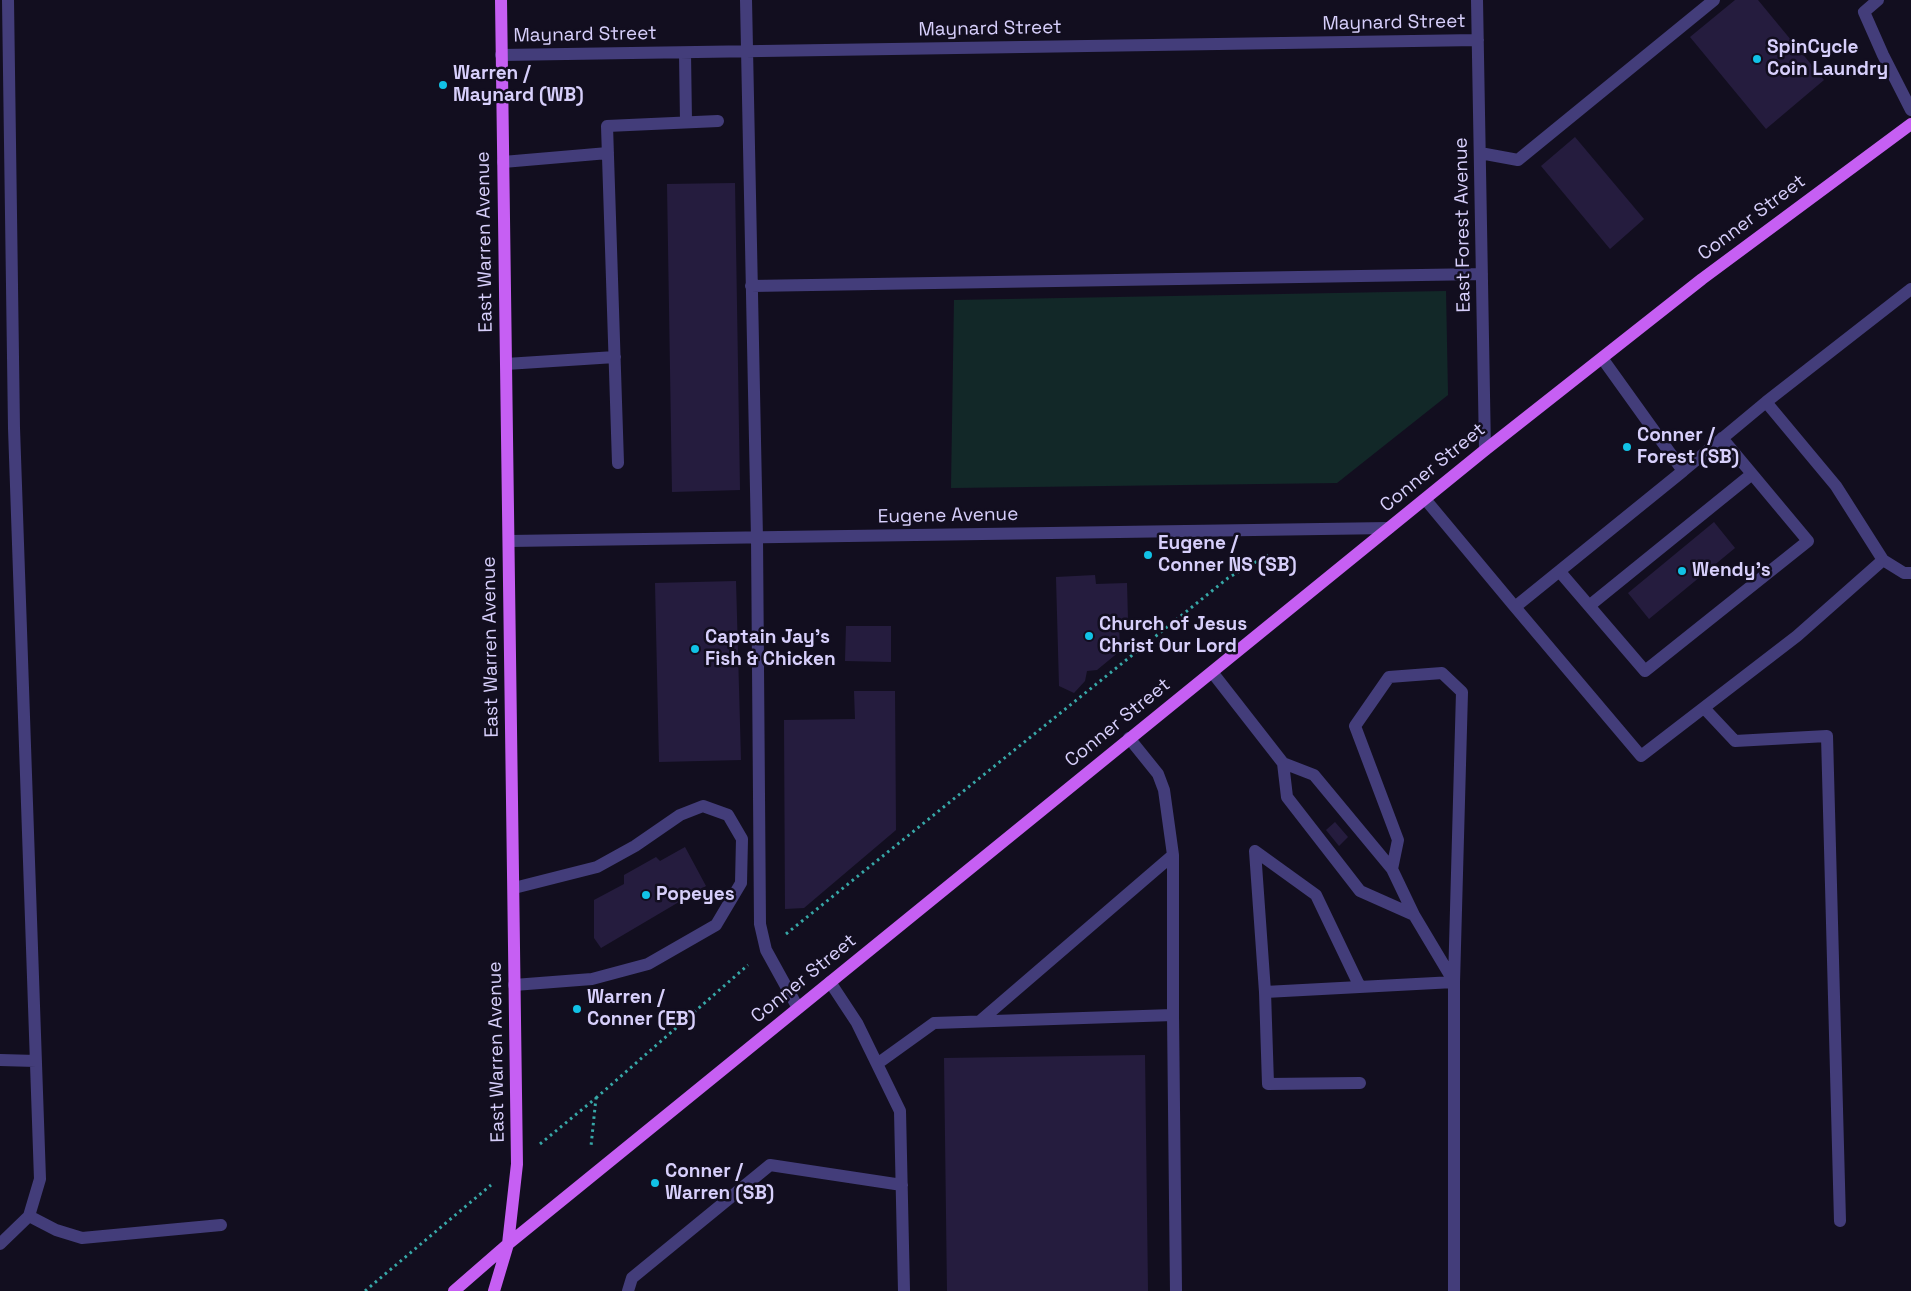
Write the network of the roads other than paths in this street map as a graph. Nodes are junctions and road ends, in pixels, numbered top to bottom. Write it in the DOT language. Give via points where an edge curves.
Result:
graph roads {
  1 [pos="8,0"];
  2 [pos="500,0"];
  3 [pos="746,0"];
  4 [pos="1477,0"];
  5 [pos="1714,0"];
  6 [pos="1878,0"];
  7 [pos="1478,40"];
  8 [pos="747,52"];
  9 [pos="685,53"];
  10 [pos="501,55"];
  11 [pos="1911,110"];
  12 [pos="718,121"];
  13 [pos="686,122"];
  14 [pos="1911,124"];
  15 [pos="608,153"];
  16 [pos="1480,153"];
  17 [pos="503,162"];
  18 [pos="1482,274"];
  19 [pos="751,286"];
  20 [pos="1911,289"];
  21 [pos="615,357"];
  22 [pos="1602,358"];
  23 [pos="506,364"];
  24 [pos="1766,402"];
  25 [pos="1722,438"];
  26 [pos="1485,450"];
  27 [pos="618,463"];
  28 [pos="1683,470"];
  29 [pos="1752,474"];
  30 [pos="1424,499"];
  31 [pos="1388,528"];
  32 [pos="756,538"];
  33 [pos="509,541"];
  34 [pos="1883,560"];
  35 [pos="1560,572"];
  36 [pos="1911,573"];
  37 [pos="1589,606"];
  38 [pos="1516,607"];
  39 [pos="1212,672"];
  40 [pos="1704,708"];
  41 [pos="1129,738"];
  42 [pos="1283,763"];
  43 [pos="1173,855"];
  44 [pos="1392,870"];
  45 [pos="514,888"];
  46 [pos="1414,915"];
  47 [pos="830,982"];
  48 [pos="1454,982"];
  49 [pos="514,985"];
  50 [pos="1360,987"];
  51 [pos="1266,992"];
  52 [pos="798,1008"];
  53 [pos="1173,1015"];
  54 [pos="980,1021"];
  55 [pos="0,1060"];
  56 [pos="36,1061"];
  57 [pos="877,1064"];
  58 [pos="1360,1083"];
  59 [pos="902,1185"];
  60 [pos="30,1216"];
  61 [pos="1840,1221"];
  62 [pos="221,1225"];
  63 [pos="0,1244"];
  64 [pos="508,1244"];
  65 [pos="454,1291"];
  66 [pos="494,1291"];
  67 [pos="628,1291"];
  68 [pos="904,1291"];
  69 [pos="1176,1291"];
  70 [pos="1454,1291"];
  1 -- 56 [label="street" via="14,428"];
  2 -- 10 [label="main road, East Warren Avenue"];
  3 -- 8 [label="street"];
  4 -- 7 [label="street, East Forest Avenue"];
  5 -- 16 [label="street" via="1518,160"];
  6 -- 11 [label="street" via="1864,12"];
  7 -- 8 [label="street, Maynard Street"];
  7 -- 16 [label="street, East Forest Avenue"];
  8 -- 9 [label="street, Maynard Street"];
  8 -- 19 [label="street"];
  9 -- 10 [label="street, Maynard Street"];
  9 -- 13 [label="street"];
  10 -- 17 [label="main road, East Warren Avenue"];
  12 -- 13 [label="street"];
  13 -- 15 [label="street" via="607,126"];
  14 -- 22 [label="main road, Conner Street" via="1702,279"];
  15 -- 17 [label="street"];
  15 -- 21 [label="street"];
  16 -- 18 [label="street, East Forest Avenue"];
  17 -- 23 [label="main road, East Warren Avenue"];
  18 -- 19 [label="street"];
  18 -- 26 [label="street, East Forest Avenue"];
  19 -- 32 [label="street"];
  20 -- 24 [label="street"];
  21 -- 23 [label="street"];
  21 -- 27 [label="street"];
  22 -- 26 [label="main road, Conner Street"];
  22 -- 28 [label="street"];
  23 -- 33 [label="main road, East Warren Avenue"];
  24 -- 25 [label="street"];
  24 -- 34 [label="street" via="1836,486"];
  25 -- 28 [label="street"];
  25 -- 29 [label="street"];
  26 -- 30 [label="main road, Conner Street"];
  28 -- 35 [label="street"];
  29 -- 37 [label="street"];
  29 -- 37 [label="street" via="1808,541 1645,671"];
  30 -- 31 [label="main road, Conner Street"];
  30 -- 38 [label="street"];
  31 -- 32 [label="street, Eugene Avenue"];
  31 -- 39 [label="main road, Conner Street"];
  32 -- 33 [label="street, Eugene Avenue"];
  32 -- 52 [label="street" via="760,924 766,950"];
  33 -- 45 [label="main road, East Warren Avenue"];
  34 -- 36 [label="street" via="1904,573"];
  34 -- 40 [label="street" via="1797,636"];
  35 -- 37 [label="street"];
  35 -- 38 [label="street"];
  38 -- 40 [label="street" via="1641,756"];
  39 -- 41 [label="main road, Conner Street"];
  39 -- 42 [label="street"];
  40 -- 61 [label="street" via="1736,741 1827,736"];
  41 -- 43 [label="street" via="1158,774 1164,790"];
  41 -- 47 [label="main road, Conner Street"];
  42 -- 44 [label="street" via="1314,775"];
  42 -- 46 [label="street" via="1287,797 1360,891"];
  43 -- 53 [label="street"];
  43 -- 54 [label="street"];
  44 -- 46 [label="street"];
  44 -- 48 [label="street" via="1398,840 1356,726 1389,677 1442,673 1462,692"];
  45 -- 49 [label="main road, East Warren Avenue"];
  45 -- 49 [label="street" via="597,867 635,846 680,814 703,806 728,815 742,839 741,883 716,925 648,964 592,979"];
  46 -- 48 [label="street"];
  47 -- 52 [label="main road, Conner Street"];
  47 -- 57 [label="street"];
  48 -- 50 [label="street"];
  48 -- 70 [label="street"];
  49 -- 64 [label="main road, East Warren Avenue" via="517,1164"];
  50 -- 51 [label="street"];
  50 -- 51 [label="street" via="1316,894 1255,851"];
  51 -- 58 [label="street" via="1268,1084"];
  52 -- 64 [label="main road, Conner Street"];
  53 -- 54 [label="street"];
  53 -- 69 [label="street"];
  54 -- 57 [label="street" via="934,1023"];
  55 -- 56 [label="street"];
  56 -- 60 [label="street" via="40,1179"];
  57 -- 59 [label="street" via="900,1111"];
  59 -- 67 [label="street" via="770,1165 632,1278"];
  59 -- 68 [label="street"];
  60 -- 62 [label="street" via="56,1230 82,1238"];
  60 -- 63 [label="street"];
  64 -- 65 [label="main road, Conner Street"];
  64 -- 66 [label="main road, East Warren Avenue"];
}
